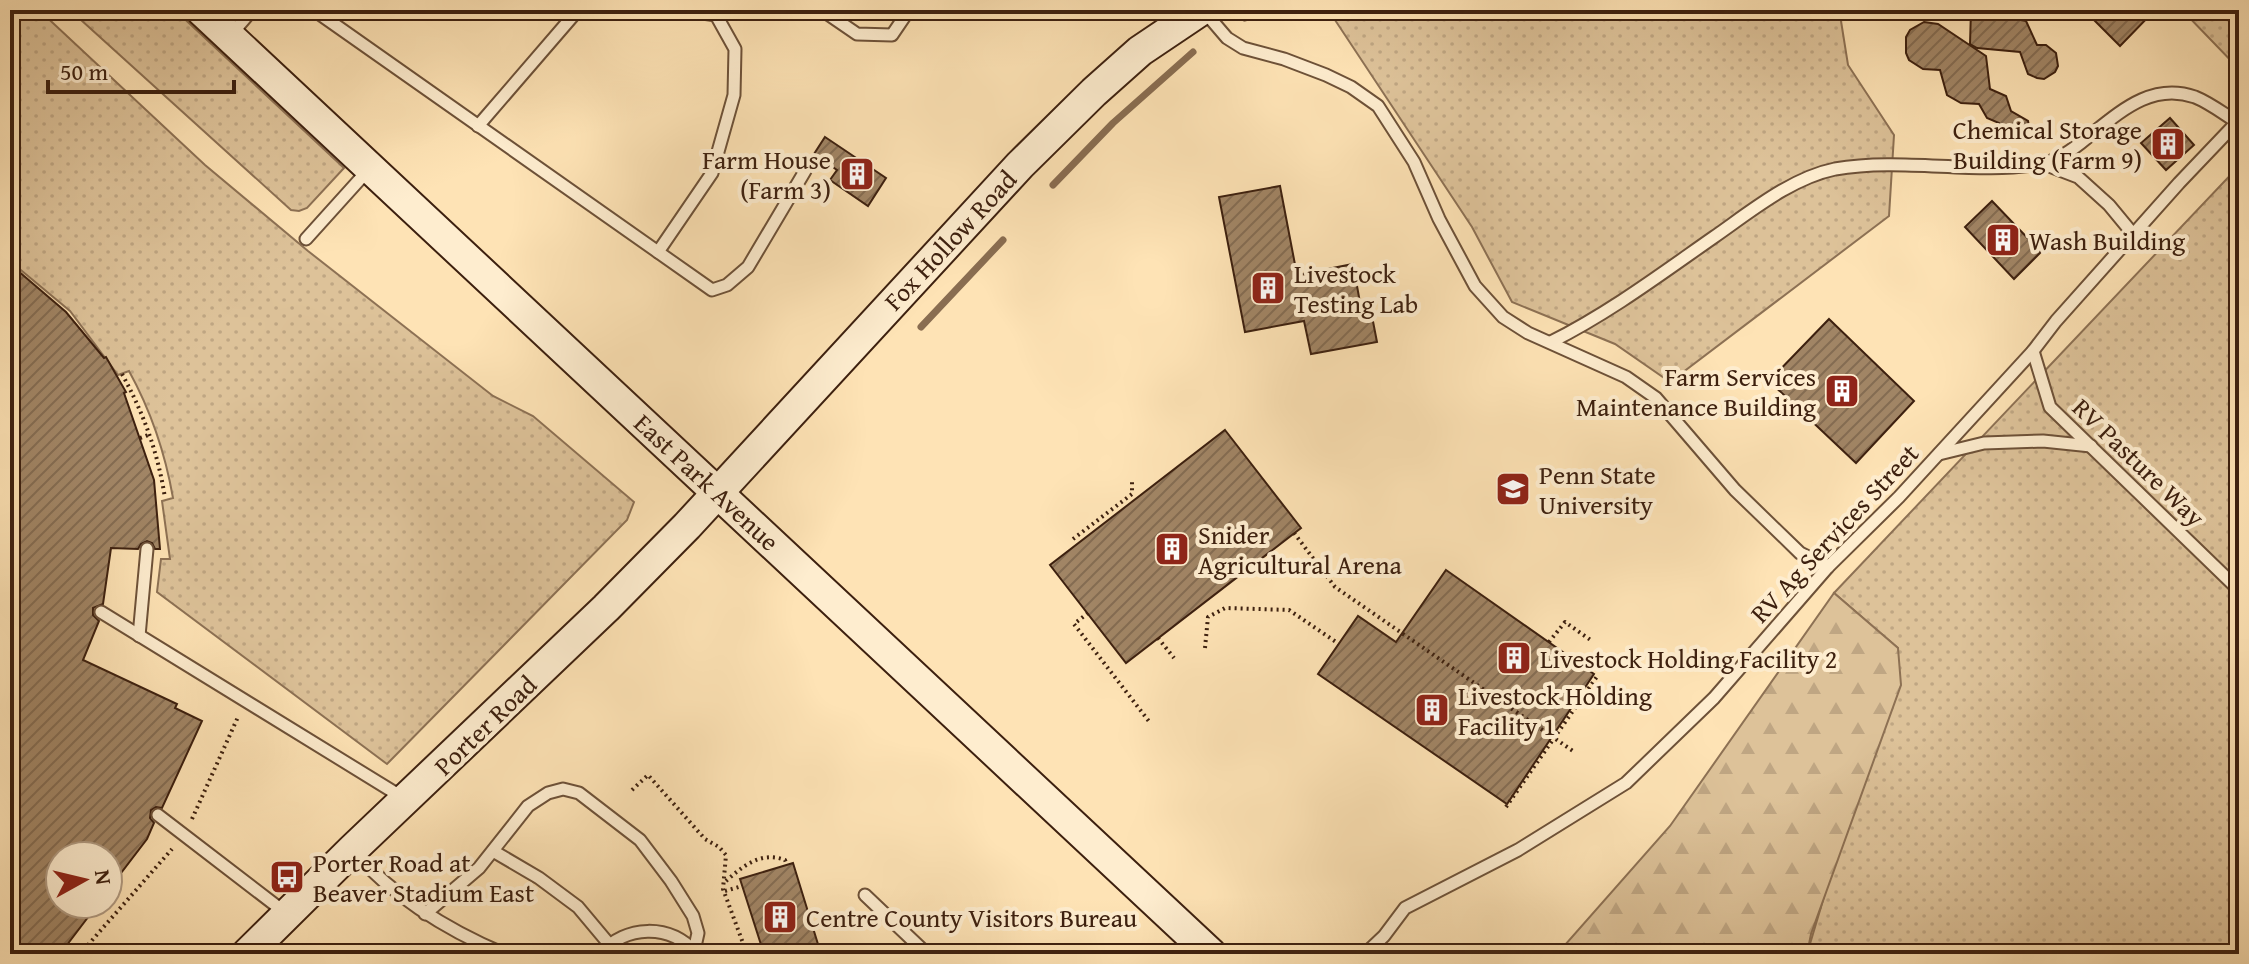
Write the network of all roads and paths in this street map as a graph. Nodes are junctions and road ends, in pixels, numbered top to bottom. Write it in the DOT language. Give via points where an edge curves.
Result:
graph roads {
  1 [pos="201,10"];
  2 [pos="252,10"];
  3 [pos="314,10"];
  4 [pos="578,10"];
  5 [pos="683,10"];
  6 [pos="822,10"];
  7 [pos="909,10"];
  8 [pos="1202,10"];
  9 [pos="718,12"];
  10 [pos="229,36"];
  11 [pos="2238,121"];
  12 [pos="478,126"];
  13 [pos="2044,164"];
  14 [pos="371,167"];
  15 [pos="805,171"];
  16 [pos="2133,234"];
  17 [pos="306,239"];
  18 [pos="658,252"];
  19 [pos="1551,342"];
  20 [pos="2033,351"];
  21 [pos="122,374"];
  22 [pos="151,434"];
  23 [pos="140,438"];
  24 [pos="2091,446"];
  25 [pos="1939,454"];
  26 [pos="1132,482"];
  27 [pos="718,492"];
  28 [pos="165,498"];
  29 [pos="1294,533"];
  30 [pos="1073,539"];
  31 [pos="147,549"];
  32 [pos="1828,567"];
  33 [pos="2239,590"];
  34 [pos="101,612"];
  35 [pos="1088,613"];
  36 [pos="139,636"];
  37 [pos="1158,638"];
  38 [pos="1592,641"];
  39 [pos="1549,642"];
  40 [pos="1339,644"];
  41 [pos="1205,648"];
  42 [pos="1174,658"];
  43 [pos="1598,675"];
  44 [pos="246,701"];
  45 [pos="1151,724"];
  46 [pos="1554,738"];
  47 [pos="1573,751"];
  48 [pos="632,790"];
  49 [pos="405,800"];
  50 [pos="1506,807"];
  51 [pos="158,815"];
  52 [pos="184,835"];
  53 [pos="352,850"];
  54 [pos="493,851"];
  55 [pos="787,865"];
  56 [pos="724,883"];
  57 [pos="742,886"];
  58 [pos="725,891"];
  59 [pos="865,895"];
  60 [pos="425,914"];
  61 [pos="288,915"];
  62 [pos="609,944"];
  63 [pos="377,945"];
  64 [pos="1203,951"];
  65 [pos="695,952"];
  66 [pos="80,954"];
  67 [pos="247,954"];
  68 [pos="382,954"];
  69 [pos="504,954"];
  70 [pos="600,954"];
  71 [pos="747,954"];
  72 [pos="927,954"];
  73 [pos="1365,954"];
  1 -- 10 [label="main road, East Park Avenue"];
  2 -- 10 [label="lane"];
  3 -- 12 [label="lane"];
  4 -- 12 [label="lane"];
  5 -- 9 [label="lane"];
  6 -- 7 [label="lane" via="857,34 892,35"];
  8 -- 19 [label="lane" via="1243,48 1326,75 1378,106 1414,162 1475,286 1503,317"];
  8 -- 27 [label="main road, Fox Hollow Road" via="1140,51 1020,165"];
  9 -- 18 [label="lane" via="735,49 734,95 712,173"];
  10 -- 14 [label="main road, East Park Avenue"];
  11 -- 13 [label="lane" via="2197,98 2167,91 2143,98"];
  11 -- 16 [label="lane, RV Ag Services Street"];
  12 -- 18 [label="lane"];
  13 -- 16 [label="lane" via="2078,177"];
  13 -- 19 [label="lane" via="1885,165 1812,176 1739,219 1595,320"];
  14 -- 17 [label="lane"];
  14 -- 27 [label="main road, East Park Avenue"];
  15 -- 18 [label="lane" via="748,267 727,285 712,290"];
  16 -- 20 [label="lane, RV Ag Services Street"];
  19 -- 32 [label="lane" via="1626,377 1656,398 1735,490 1800,553"];
  20 -- 24 [label="lane, RV Pasture Way" via="2050,407"];
  20 -- 25 [label="lane, RV Ag Services Street"];
  21 -- 22 [label="path"];
  22 -- 23 [label="path"];
  22 -- 28 [label="path"];
  24 -- 25 [label="lane" via="1984,443"];
  24 -- 33 [label="lane, RV Pasture Way"];
  25 -- 32 [label="lane, RV Ag Services Street"];
  26 -- 30 [label="path" via="1132,494"];
  27 -- 49 [label="main road, Porter Road" via="606,608"];
  27 -- 64 [label="main road, East Park Avenue"];
  29 -- 46 [label="path" via="1335,587"];
  31 -- 36 [label="lane"];
  32 -- 73 [label="lane, RV Ag Services Street" via="1714,698 1626,783 1518,850 1405,908"];
  34 -- 36 [label="lane"];
  35 -- 45 [label="path" via="1074,624"];
  36 -- 44 [label="lane"];
  37 -- 42 [label="path"];
  38 -- 39 [label="path" via="1565,622"];
  40 -- 41 [label="path" via="1289,610 1225,608 1208,617"];
  43 -- 46 [label="path"];
  44 -- 49 [label="lane"];
  44 -- 52 [label="path"];
  46 -- 47 [label="path"];
  46 -- 50 [label="path"];
  48 -- 56 [label="path" via="648,775 705,839 723,850"];
  49 -- 53 [label="main road, Porter Road"];
  51 -- 52 [label="lane"];
  52 -- 61 [label="lane"];
  52 -- 66 [label="path"];
  53 -- 60 [label="lane"];
  53 -- 61 [label="main road, Porter Road"];
  54 -- 60 [label="lane"];
  54 -- 62 [label="lane" via="578,907"];
  54 -- 65 [label="lane" via="528,806 563,789 579,793 640,840 671,881 693,916 698,933"];
  55 -- 56 [label="path" via="785,860 765,857"];
  56 -- 58 [label="path"];
  57 -- 58 [label="path"];
  58 -- 71 [label="path"];
  59 -- 72 [label="lane"];
  60 -- 69 [label="lane"];
  61 -- 67 [label="main road, Porter Road"];
  62 -- 65 [label="lane" via="632,932 653,930 676,937"];
  62 -- 70 [label="lane"];
  63 -- 68 [label="path"];
}
